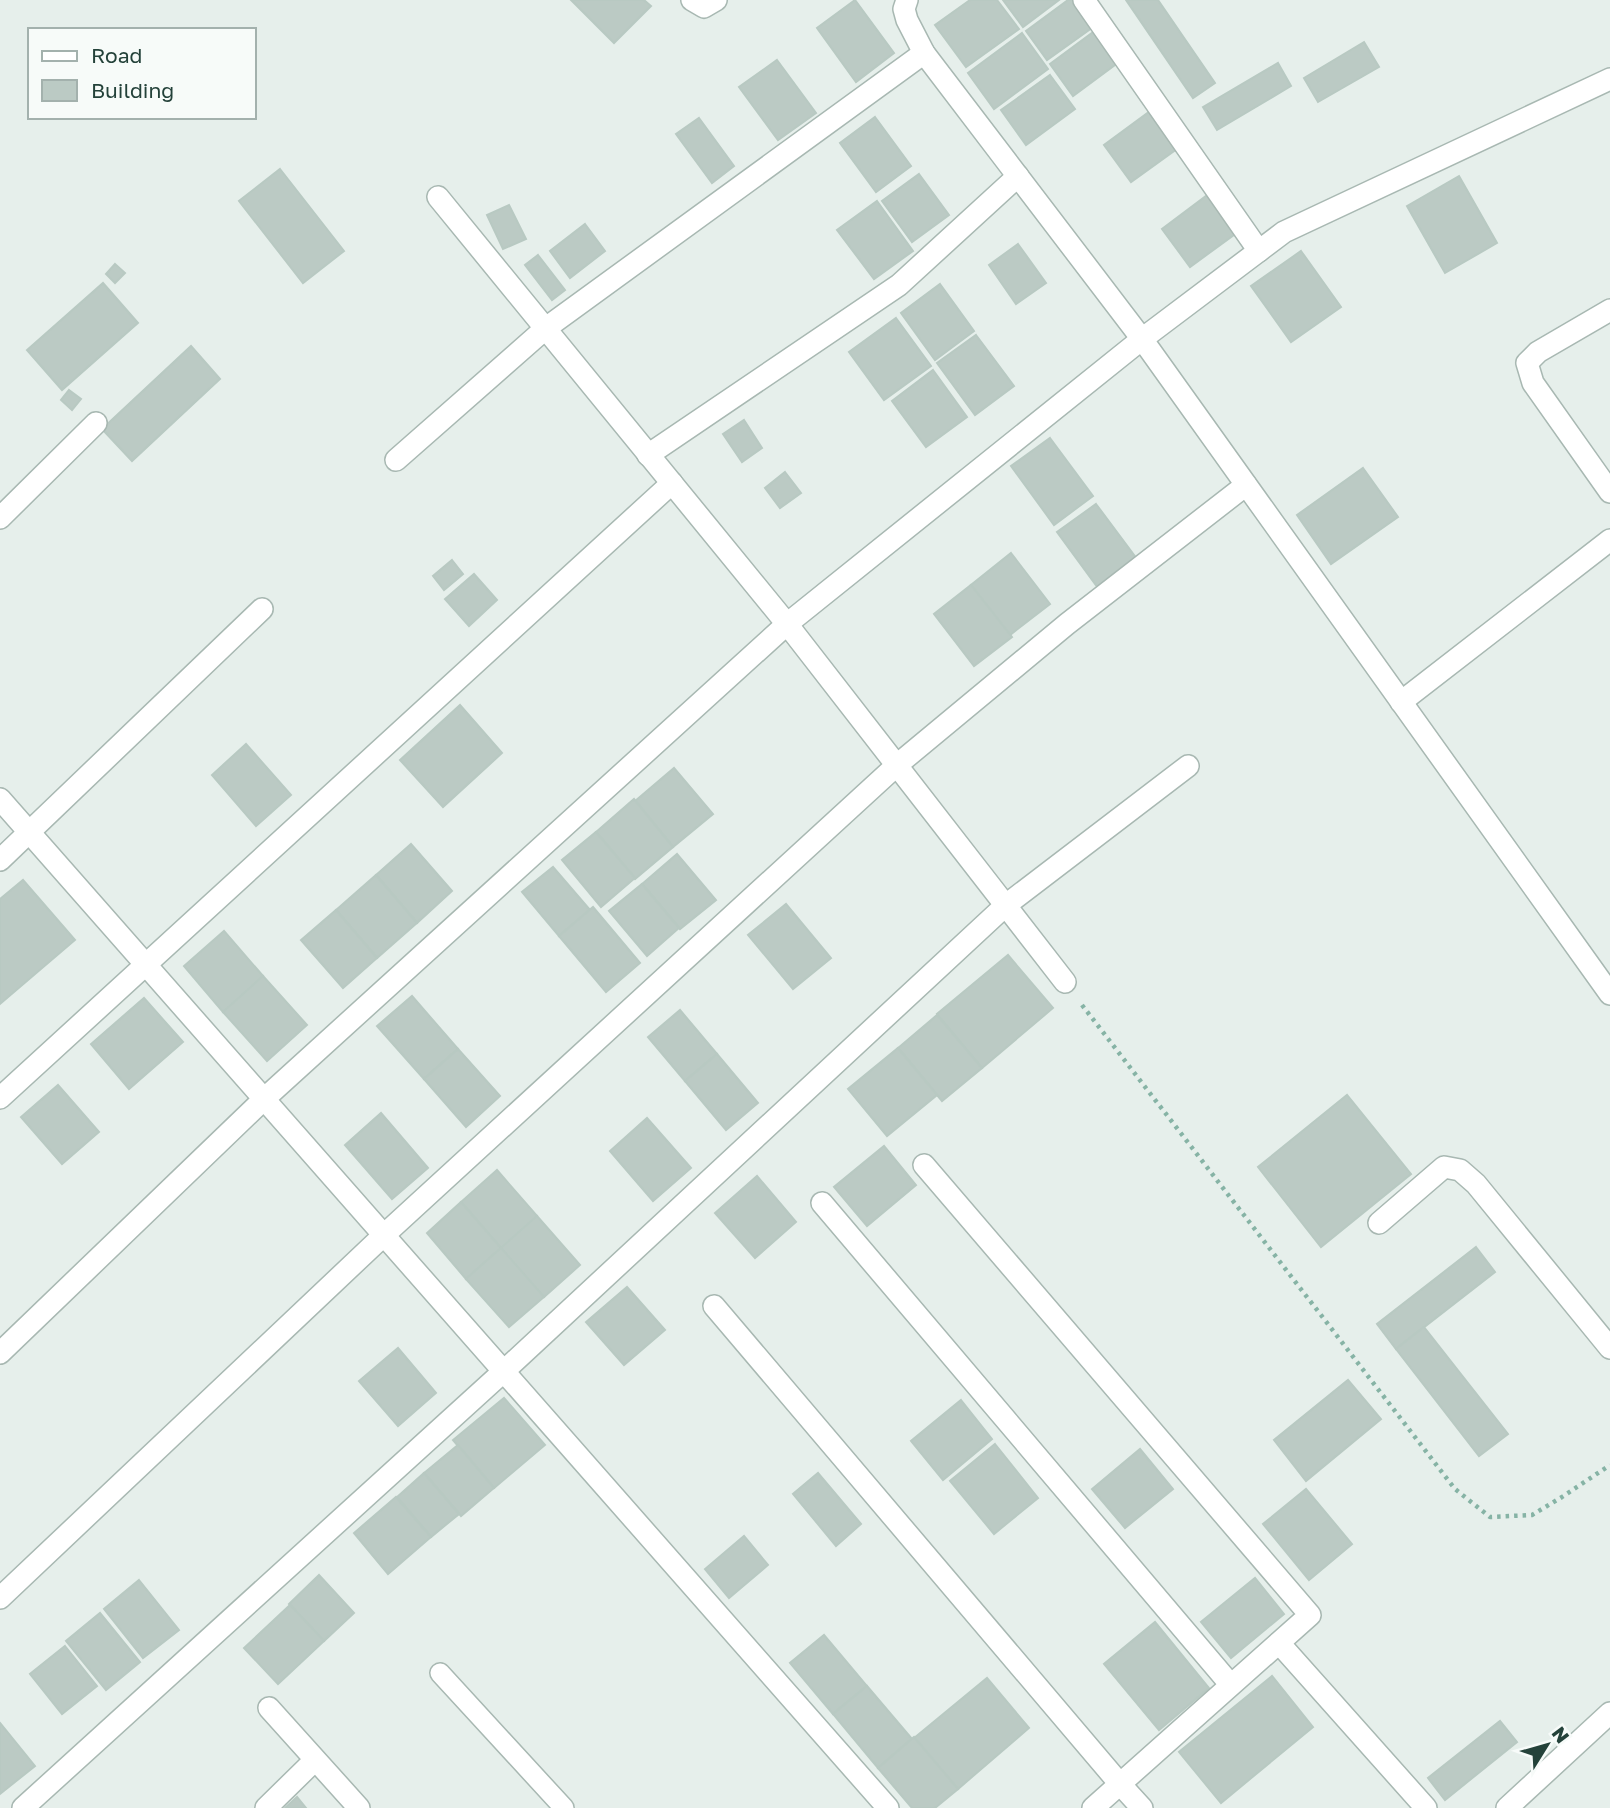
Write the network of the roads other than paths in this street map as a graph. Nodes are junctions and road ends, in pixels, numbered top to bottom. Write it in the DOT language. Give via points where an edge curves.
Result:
graph roads {
  1 [pos="692,0"];
  2 [pos="716,0"];
  3 [pos="907,0"];
  4 [pos="1084,0"];
  5 [pos="924,53"];
  6 [pos="1610,79"];
  7 [pos="1018,176"];
  8 [pos="438,197"];
  9 [pos="1259,251"];
  10 [pos="1610,310"];
  11 [pos="546,328"];
  12 [pos="1142,340"];
  13 [pos="96,423"];
  14 [pos="648,454"];
  15 [pos="396,460"];
  16 [pos="672,483"];
  17 [pos="1247,485"];
  18 [pos="1610,492"];
  19 [pos="0,518"];
  20 [pos="1610,540"];
  21 [pos="262,609"];
  22 [pos="787,624"];
  23 [pos="1401,702"];
  24 [pos="897,765"];
  25 [pos="1188,766"];
  26 [pos="0,799"];
  27 [pos="29,832"];
  28 [pos="0,860"];
  29 [pos="1006,905"];
  30 [pos="146,964"];
  31 [pos="1065,982"];
  32 [pos="1610,995"];
  33 [pos="0,1098"];
  34 [pos="264,1099"];
  35 [pos="924,1165"];
  36 [pos="822,1203"];
  37 [pos="1379,1223"];
  38 [pos="384,1235"];
  39 [pos="714,1306"];
  40 [pos="1610,1348"];
  41 [pos="0,1353"];
  42 [pos="504,1371"];
  43 [pos="0,1598"];
  44 [pos="1279,1643"];
  45 [pos="440,1673"];
  46 [pos="1230,1684"];
  47 [pos="269,1708"];
  48 [pos="1610,1713"];
  49 [pos="315,1760"];
  50 [pos="1120,1784"];
  51 [pos="23,1808"];
  52 [pos="266,1808"];
  53 [pos="359,1808"];
  54 [pos="564,1808"];
  55 [pos="888,1808"];
  56 [pos="1093,1808"];
  57 [pos="1142,1808"];
  58 [pos="1426,1808"];
  59 [pos="1507,1808"];
  1 -- 2 [label="street" via="704,7"];
  3 -- 5 [label="street" via="907,20"];
  4 -- 9 [label="street"];
  5 -- 7 [label="street"];
  5 -- 11 [label="street"];
  6 -- 9 [label="street" via="1284,232"];
  7 -- 12 [label="street"];
  7 -- 14 [label="street" via="899,285"];
  8 -- 11 [label="street"];
  9 -- 12 [label="street"];
  10 -- 18 [label="street" via="1527,363 1533,383"];
  11 -- 14 [label="street"];
  11 -- 15 [label="street"];
  12 -- 17 [label="street"];
  12 -- 22 [label="street"];
  13 -- 19 [label="street"];
  14 -- 16 [label="street"];
  16 -- 22 [label="street"];
  16 -- 30 [label="street"];
  17 -- 23 [label="street"];
  17 -- 24 [label="street" via="1067,624"];
  20 -- 23 [label="street"];
  21 -- 27 [label="street"];
  22 -- 24 [label="street"];
  22 -- 34 [label="street"];
  23 -- 32 [label="street"];
  24 -- 29 [label="street"];
  24 -- 38 [label="street"];
  25 -- 29 [label="street"];
  26 -- 27 [label="street"];
  27 -- 28 [label="street"];
  27 -- 30 [label="street"];
  29 -- 31 [label="street"];
  29 -- 42 [label="street"];
  30 -- 33 [label="street"];
  30 -- 34 [label="street"];
  34 -- 38 [label="street"];
  34 -- 41 [label="street"];
  35 -- 44 [label="street" via="1310,1615"];
  36 -- 46 [label="street"];
  37 -- 40 [label="street" via="1444,1167 1460,1170"];
  38 -- 42 [label="street"];
  38 -- 43 [label="street"];
  39 -- 50 [label="street"];
  42 -- 51 [label="street"];
  42 -- 55 [label="street"];
  44 -- 46 [label="street"];
  44 -- 58 [label="street"];
  45 -- 54 [label="lane"];
  46 -- 50 [label="street"];
  47 -- 49 [label="street"];
  48 -- 59 [label="street"];
  49 -- 52 [label="street"];
  49 -- 53 [label="street"];
  50 -- 56 [label="street"];
  50 -- 57 [label="street"];
}
